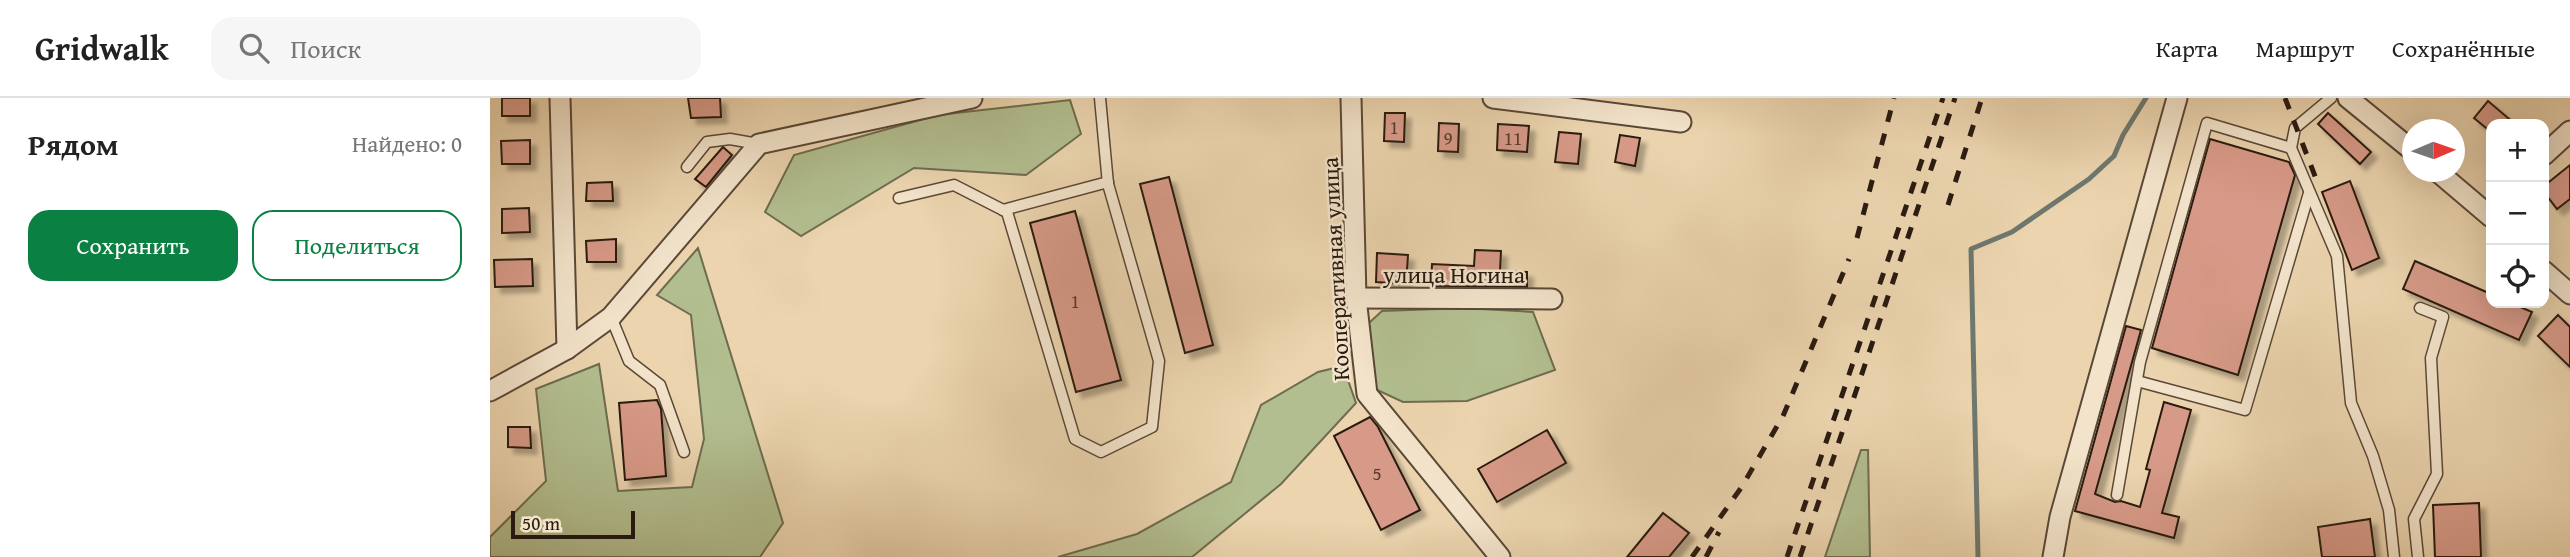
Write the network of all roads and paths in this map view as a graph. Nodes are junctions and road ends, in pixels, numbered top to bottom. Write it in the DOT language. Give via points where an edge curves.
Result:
graph roads {
  1 [pos="560,98"];
  2 [pos="972,98"];
  3 [pos="1100,98"];
  4 [pos="1351,98"];
  5 [pos="1493,98"];
  6 [pos="2177,98"];
  7 [pos="2331,98"];
  8 [pos="2348,98"];
  9 [pos="1681,122"];
  10 [pos="2570,131"];
  11 [pos="2402,142"];
  12 [pos="759,144"];
  13 [pos="2291,148"];
  14 [pos="2549,150"];
  15 [pos="688,167"];
  16 [pos="1108,182"];
  17 [pos="2452,182"];
  18 [pos="2309,193"];
  19 [pos="899,198"];
  20 [pos="2486,207"];
  21 [pos="1003,210"];
  22 [pos="2549,275"];
  23 [pos="2570,294"];
  24 [pos="1356,298"];
  25 [pos="1552,299"];
  26 [pos="2420,308"];
  27 [pos="611,317"];
  28 [pos="567,349"];
  29 [pos="2137,380"];
  30 [pos="490,391"];
  31 [pos="684,452"];
  32 [pos="2117,495"];
  33 [pos="1500,557"];
  34 [pos="2053,557"];
  35 [pos="2394,557"];
  36 [pos="2418,557"];
  1 -- 28 [label="street"];
  2 -- 12 [label="street"];
  3 -- 16 [label="lane"];
  4 -- 24 [label="street, Кооперативная улица"];
  5 -- 9 [label="street"];
  6 -- 34 [label="street" via="2060,517"];
  7 -- 13 [label="lane" via="2295,128"];
  8 -- 11 [label="street"];
  10 -- 14 [label="street"];
  12 -- 15 [label="lane" via="730,139 707,142"];
  12 -- 27 [label="street"];
  13 -- 18 [label="lane"];
  13 -- 29 [label="lane" via="2207,123"];
  16 -- 21 [label="lane"];
  16 -- 21 [label="lane" via="1160,361 1152,428 1101,452 1075,439"];
  17 -- 20 [label="street"];
  18 -- 29 [label="lane" via="2245,410"];
  18 -- 35 [label="lane" via="2337,256 2351,403 2389,510"];
  19 -- 21 [label="lane" via="954,185"];
  22 -- 23 [label="street"];
  24 -- 25 [label="street, улица Ногина"];
  24 -- 33 [label="street, Кооперативная улица" via="1367,394"];
  26 -- 36 [label="lane" via="2443,317 2431,358 2437,474 2414,519"];
  27 -- 28 [label="street"];
  27 -- 31 [label="lane" via="629,361 660,385"];
  28 -- 30 [label="street"];
  29 -- 32 [label="lane"];
}
